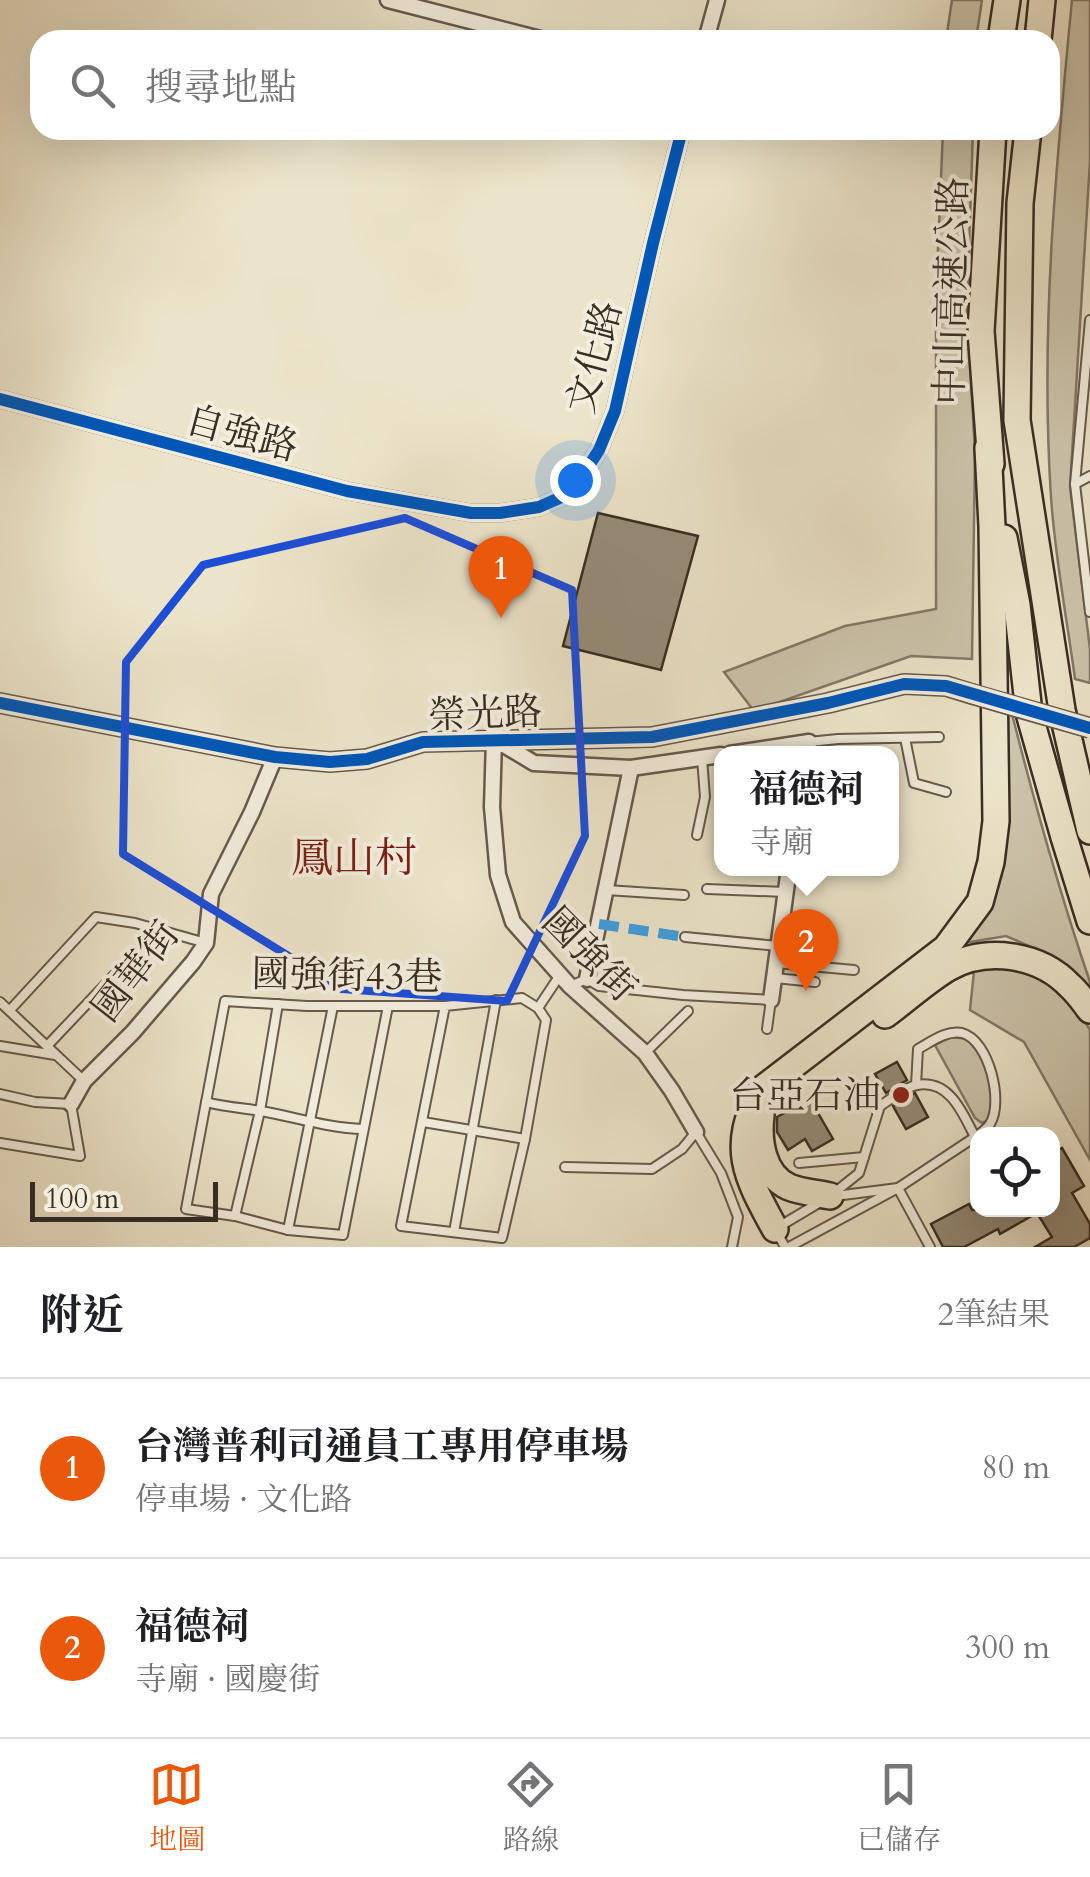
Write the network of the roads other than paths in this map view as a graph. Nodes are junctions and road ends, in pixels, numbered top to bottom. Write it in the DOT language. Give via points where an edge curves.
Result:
graph roads {
  1 [pos="388,0"];
  2 [pos="717,0"];
  3 [pos="1007,0"];
  4 [pos="1042,0"];
  5 [pos="505,30"];
  6 [pos="709,30"];
  7 [pos="1002,30"];
  8 [pos="1039,30"];
  9 [pos="679,140"];
  10 [pos="992,140"];
  11 [pos="1027,140"];
  12 [pos="1090,320"];
  13 [pos="0,399"];
  14 [pos="988,448"];
  15 [pos="1090,476"];
  16 [pos="1075,484"];
  17 [pos="471,513"];
  18 [pos="1090,612"];
  19 [pos="0,703"];
  20 [pos="1090,728"];
  21 [pos="939,737"];
  22 [pos="905,738"];
  23 [pos="494,739"];
  24 [pos="815,746"];
  25 [pos="714,756"];
  26 [pos="275,757"];
  27 [pos="702,758"];
  28 [pos="631,768"];
  29 [pos="946,792"];
  30 [pos="1090,831"];
  31 [pos="697,836"];
  32 [pos="788,876"];
  33 [pos="707,889"];
  34 [pos="606,890"];
  35 [pos="785,892"];
  36 [pos="684,895"];
  37 [pos="1090,920"];
  38 [pos="156,931"];
  39 [pos="685,936"];
  40 [pos="206,943"];
  41 [pos="778,946"];
  42 [pos="776,970"];
  43 [pos="854,970"];
  44 [pos="586,979"];
  45 [pos="565,981"];
  46 [pos="815,982"];
  47 [pos="496,1000"];
  48 [pos="771,1000"];
  49 [pos="0,1002"];
  50 [pos="278,1004"];
  51 [pos="334,1006"];
  52 [pos="388,1006"];
  53 [pos="446,1006"];
  54 [pos="538,1008"];
  55 [pos="10,1010"];
  56 [pos="1090,1010"];
  57 [pos="688,1011"];
  58 [pos="767,1029"];
  59 [pos="0,1046"];
  60 [pos="47,1046"];
  61 [pos="644,1053"];
  62 [pos="57,1055"];
  63 [pos="84,1081"];
  64 [pos="916,1085"];
  65 [pos="0,1094"];
  66 [pos="206,1102"];
  67 [pos="71,1104"];
  68 [pos="260,1111"];
  69 [pos="309,1120"];
  70 [pos="423,1122"];
  71 [pos="972,1127"];
  72 [pos="988,1127"];
  73 [pos="363,1129"];
  74 [pos="473,1129"];
  75 [pos="696,1132"];
  76 [pos="525,1139"];
  77 [pos="970,1141"];
  78 [pos="0,1143"];
  79 [pos="864,1157"];
  80 [pos="799,1163"];
  81 [pos="565,1167"];
  82 [pos="898,1188"];
  83 [pos="830,1196"];
  84 [pos="235,1216"];
  85 [pos="288,1230"];
  86 [pos="454,1232"];
  87 [pos="783,1241"];
  88 [pos="732,1247"];
  89 [pos="930,1247"];
  1 -- 5 [label="street"];
  2 -- 6 [label="street"];
  3 -- 7 [label="highway"];
  4 -- 8 [label="highway"];
  9 -- 17 [label="street, 文化路" via="615,411 599,450 564,496 539,507"];
  10 -- 14 [label="highway, 中山高速公路" via="980,331"];
  11 -- 30 [label="highway, 中山高速公路" via="1017,420 1062,710"];
  12 -- 16 [label="lane"];
  13 -- 17 [label="street, 自強路" via="346,492"];
  14 -- 37 [label="highway, 中山高速公路" via="1029,713"];
  14 -- 87 [label="highway" via="996,821 991,862 980,902 946,948 760,1090 743,1148 750,1183"];
  15 -- 16 [label="lane"];
  16 -- 18 [label="lane"];
  19 -- 26 [label="street, 榮光路"];
  20 -- 23 [label="street, 榮光路, bridge" via="946,686 904,684 652,737"];
  21 -- 22 [label="lane"];
  22 -- 24 [label="lane"];
  22 -- 29 [label="lane" via="914,784"];
  23 -- 26 [label="street, 榮光路" via="422,742 367,759"];
  23 -- 28 [label="street, 榮光路" via="534,763"];
  23 -- 45 [label="street, 國強街" via="498,875 513,922"];
  25 -- 27 [label="street, 榮光路"];
  26 -- 40 [label="street, 國華街" via="211,894"];
  27 -- 28 [label="street, 榮光路"];
  27 -- 31 [label="lane"];
  28 -- 34 [label="street"];
  32 -- 35 [label="street"];
  33 -- 35 [label="lane"];
  34 -- 36 [label="lane"];
  34 -- 44 [label="street"];
  35 -- 41 [label="street"];
  38 -- 40 [label="lane"];
  38 -- 55 [label="lane" via="96,917"];
  38 -- 60 [label="lane"];
  39 -- 41 [label="lane"];
  40 -- 63 [label="street, 國華街"];
  41 -- 42 [label="street"];
  42 -- 43 [label="lane"];
  42 -- 46 [label="lane"];
  42 -- 48 [label="street"];
  44 -- 45 [label="lane"];
  44 -- 48 [label="lane" via="599,986"];
  45 -- 54 [label="lane"];
  45 -- 61 [label="street, 國強街"];
  47 -- 53 [label="lane, 國強街43巷"];
  47 -- 54 [label="lane, 國強街43巷" via="522,998"];
  47 -- 74 [label="lane"];
  48 -- 58 [label="lane"];
  49 -- 55 [label="lane"];
  50 -- 51 [label="lane, 國強街43巷"];
  50 -- 66 [label="lane, 國強街43巷" via="225,1001"];
  50 -- 68 [label="lane"];
  51 -- 52 [label="lane, 國強街43巷"];
  51 -- 69 [label="lane"];
  52 -- 53 [label="lane, 國強街43巷"];
  52 -- 73 [label="lane"];
  53 -- 70 [label="lane"];
  54 -- 76 [label="lane" via="546,1020"];
  55 -- 60 [label="lane"];
  56 -- 83 [label="highway" via="1069,984 1018,957 980,956 949,967 772,1098 760,1116 760,1145 770,1170 786,1186"];
  57 -- 61 [label="lane"];
  59 -- 62 [label="lane"];
  60 -- 62 [label="lane"];
  61 -- 75 [label="street, 國強街"];
  62 -- 63 [label="lane"];
  63 -- 67 [label="street, 國華街"];
  64 -- 71 [label="lane" via="953,1096"];
  64 -- 72 [label="lane" via="918,1049 943,1035 973,1040 994,1079 996,1104"];
  64 -- 79 [label="lane" via="880,1106"];
  65 -- 67 [label="lane"];
  66 -- 68 [label="lane"];
  66 -- 84 [label="lane, 國強街43巷" via="186,1210"];
  67 -- 78 [label="lane" via="80,1156"];
  68 -- 69 [label="lane"];
  68 -- 84 [label="lane"];
  69 -- 73 [label="lane"];
  69 -- 85 [label="lane"];
  70 -- 74 [label="lane"];
  70 -- 86 [label="lane" via="401,1226"];
  73 -- 85 [label="lane, 國強街43巷" via="344,1235"];
  74 -- 76 [label="lane"];
  74 -- 86 [label="lane"];
  75 -- 81 [label="lane" via="652,1168"];
  75 -- 88 [label="lane" via="738,1218"];
  76 -- 86 [label="lane" via="502,1238"];
  77 -- 82 [label="lane"];
  79 -- 80 [label="lane"];
  79 -- 83 [label="lane" via="859,1173"];
  82 -- 83 [label="lane"];
  82 -- 87 [label="lane"];
  82 -- 89 [label="lane"];
  83 -- 87 [label="lane"];
  84 -- 85 [label="lane, 國強街43巷"];
}
